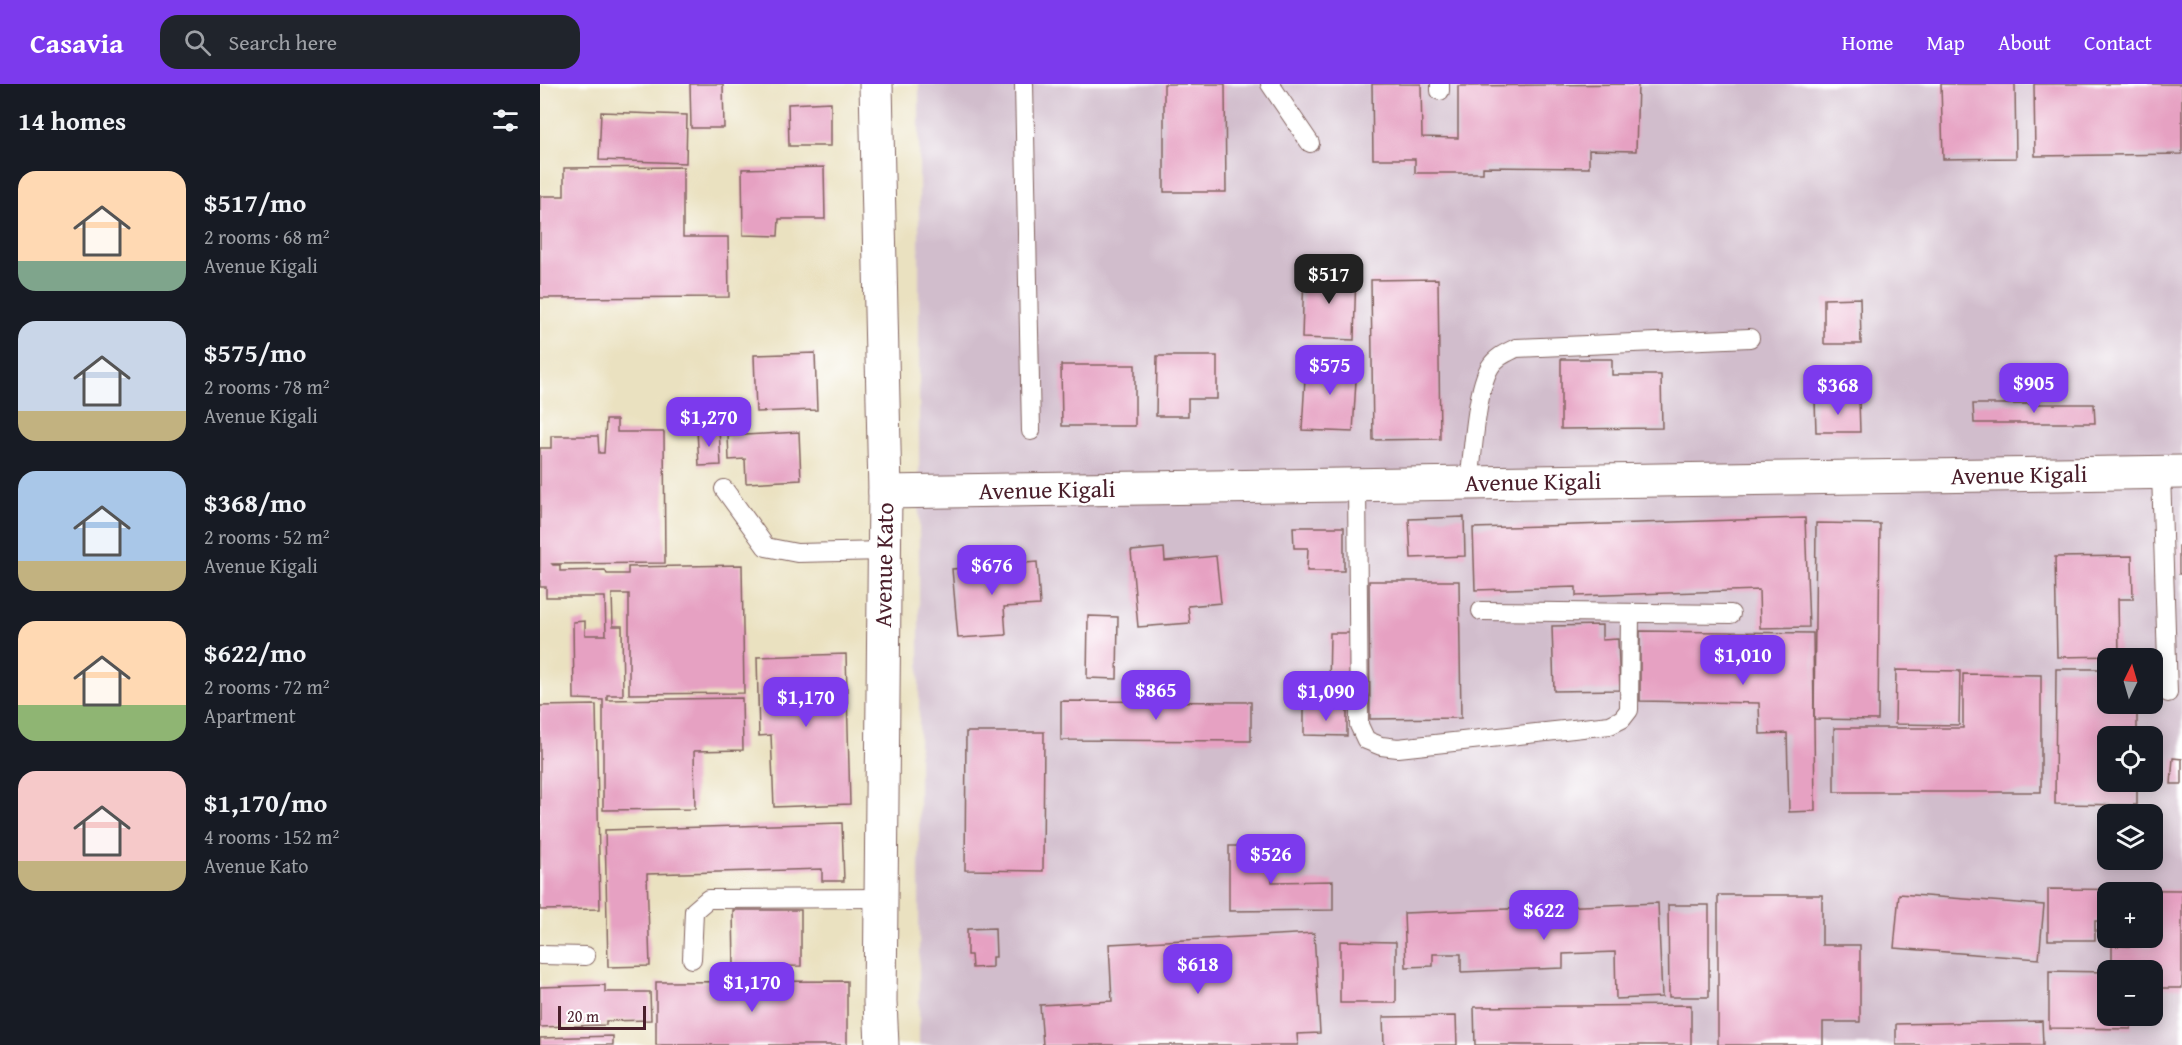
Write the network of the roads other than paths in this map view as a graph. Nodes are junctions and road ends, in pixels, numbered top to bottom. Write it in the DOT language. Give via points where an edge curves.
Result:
graph roads {
  1 [pos="876,84"];
  2 [pos="1024,84"];
  3 [pos="1270,84"];
  4 [pos="1310,143"];
  5 [pos="1750,338"];
  6 [pos="1030,431"];
  7 [pos="2172,473"];
  8 [pos="1469,483"];
  9 [pos="1357,485"];
  10 [pos="724,489"];
  11 [pos="885,492"];
  12 [pos="884,551"];
  13 [pos="1481,612"];
  14 [pos="1630,613"];
  15 [pos="1731,614"];
  16 [pos="2168,693"];
  17 [pos="880,898"];
  18 [pos="540,955"];
  19 [pos="586,956"];
  20 [pos="692,959"];
  21 [pos="882,1045"];
  1 -- 11 [label="street, Avenue Kato"];
  2 -- 6 [label="lane"];
  3 -- 4 [label="lane"];
  5 -- 8 [label="lane" via="1516,348 1490,367 1483,386"];
  7 -- 8 [label="street, Avenue Kigali"];
  7 -- 16 [label="lane"];
  8 -- 9 [label="street, Avenue Kigali"];
  9 -- 11 [label="street, Avenue Kigali"];
  9 -- 14 [label="lane" via="1359,725 1366,740 1398,748 1610,725 1629,710"];
  10 -- 12 [label="lane" via="766,547 796,553"];
  11 -- 12 [label="street, Avenue Kato"];
  12 -- 17 [label="street, Avenue Kato"];
  13 -- 14 [label="lane"];
  14 -- 15 [label="lane"];
  17 -- 20 [label="lane" via="708,899 694,911"];
  17 -- 21 [label="street, Avenue Kato"];
  18 -- 19 [label="lane"];
}
